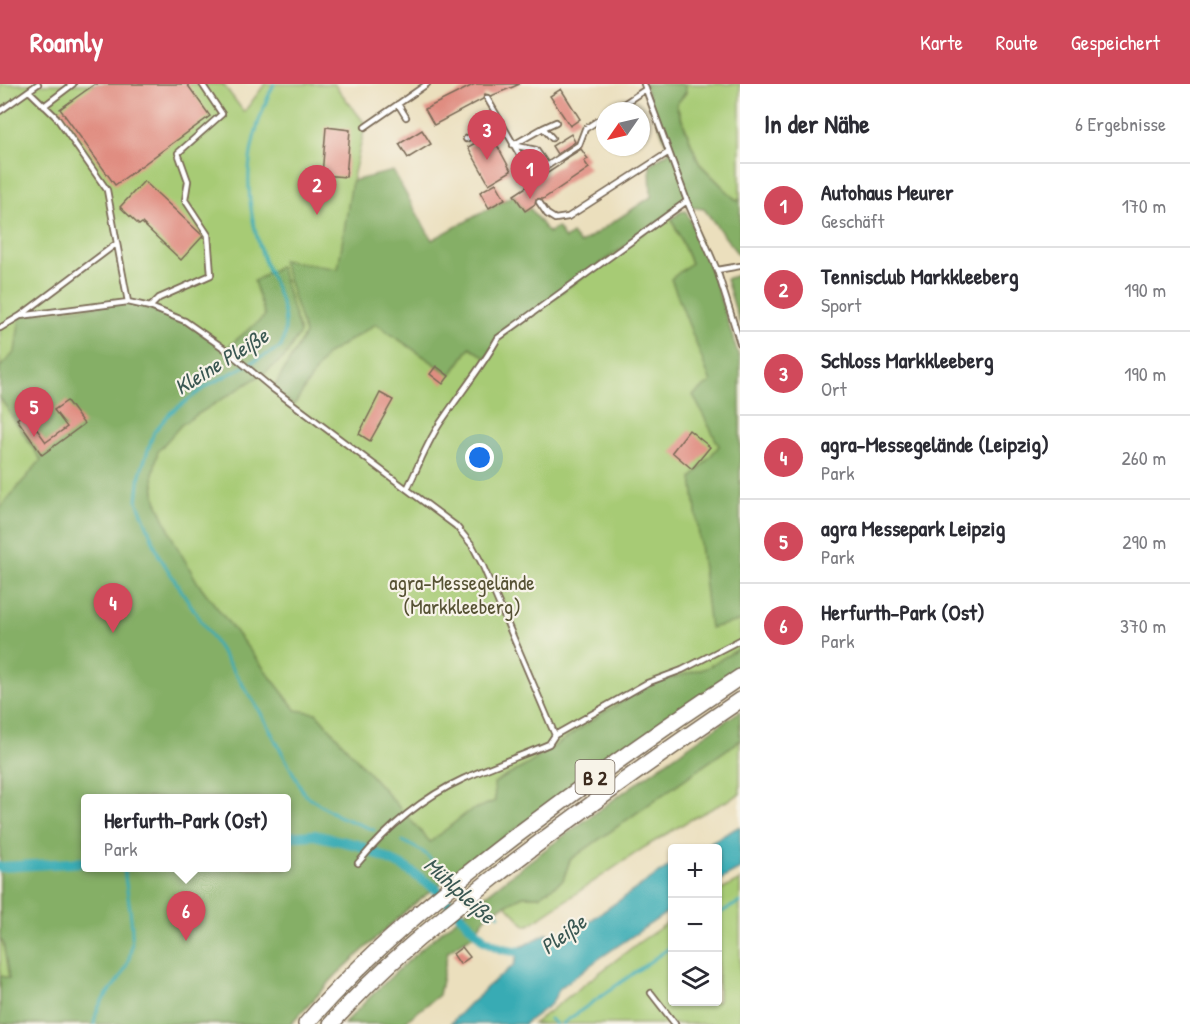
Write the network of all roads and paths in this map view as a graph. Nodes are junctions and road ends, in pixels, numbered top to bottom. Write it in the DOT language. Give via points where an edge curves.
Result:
graph roads {
  1 [pos="38,84"];
  2 [pos="73,84"];
  3 [pos="202,84"];
  4 [pos="427,84"];
  5 [pos="645,87"];
  6 [pos="29,91"];
  7 [pos="487,98"];
  8 [pos="625,102"];
  9 [pos="398,104"];
  10 [pos="44,106"];
  11 [pos="0,111"];
  12 [pos="406,117"];
  13 [pos="499,120"];
  14 [pos="556,122"];
  15 [pos="596,122"];
  16 [pos="365,127"];
  17 [pos="543,128"];
  18 [pos="552,138"];
  19 [pos="466,139"];
  20 [pos="513,145"];
  21 [pos="669,152"];
  22 [pos="526,166"];
  23 [pos="687,201"];
  24 [pos="539,202"];
  25 [pos="116,244"];
  26 [pos="740,266"];
  27 [pos="717,270"];
  28 [pos="128,302"];
  29 [pos="150,307"];
  30 [pos="20,316"];
  31 [pos="0,328"];
  32 [pos="740,343"];
  33 [pos="407,489"];
  34 [pos="740,640"];
  35 [pos="740,676"];
  36 [pos="740,700"];
  37 [pos="555,735"];
  38 [pos="358,864"];
  39 [pos="651,993"];
  40 [pos="306,1024"];
  41 [pos="331,1024"];
  42 [pos="675,1024"];
  1 -- 6 [label="lane"];
  2 -- 10 [label="lane"];
  3 -- 29 [label="lane" via="222,114 178,153 188,181 185,200 208,235 211,275 159,298"];
  4 -- 9 [label="lane"];
  5 -- 8 [label="lane"];
  5 -- 21 [label="lane"];
  6 -- 10 [label="lane"];
  6 -- 11 [label="lane"];
  7 -- 13 [label="lane"];
  9 -- 12 [label="lane"];
  9 -- 16 [label="lane"];
  10 -- 25 [label="lane" via="107,190"];
  13 -- 19 [label="lane"];
  13 -- 20 [label="lane"];
  14 -- 17 [label="lane"];
  15 -- 20 [label="lane" via="585,129 579,145 547,166 536,150"];
  17 -- 18 [label="lane"];
  17 -- 20 [label="lane"];
  20 -- 22 [label="lane"];
  21 -- 23 [label="lane"];
  21 -- 24 [label="lane" via="568,217 555,219"];
  23 -- 27 [label="lane"];
  23 -- 33 [label="lane" via="498,338 442,420"];
  25 -- 28 [label="lane"];
  25 -- 30 [label="lane"];
  26 -- 27 [label="lane"];
  27 -- 32 [label="lane"];
  28 -- 29 [label="lane"];
  28 -- 30 [label="lane"];
  29 -- 33 [label="lane" via="185,321 225,349"];
  30 -- 31 [label="lane"];
  33 -- 37 [label="lane" via="456,526 472,545"];
  34 -- 37 [label="lane" via="647,683"];
  35 -- 40 [label="highway, B 2" via="615,763 454,884 358,969"];
  36 -- 41 [label="highway, B 2" via="565,823 468,898 371,983"];
  37 -- 38 [label="lane" via="549,744 462,780 405,816"];
  39 -- 42 [label="lane"];
}
